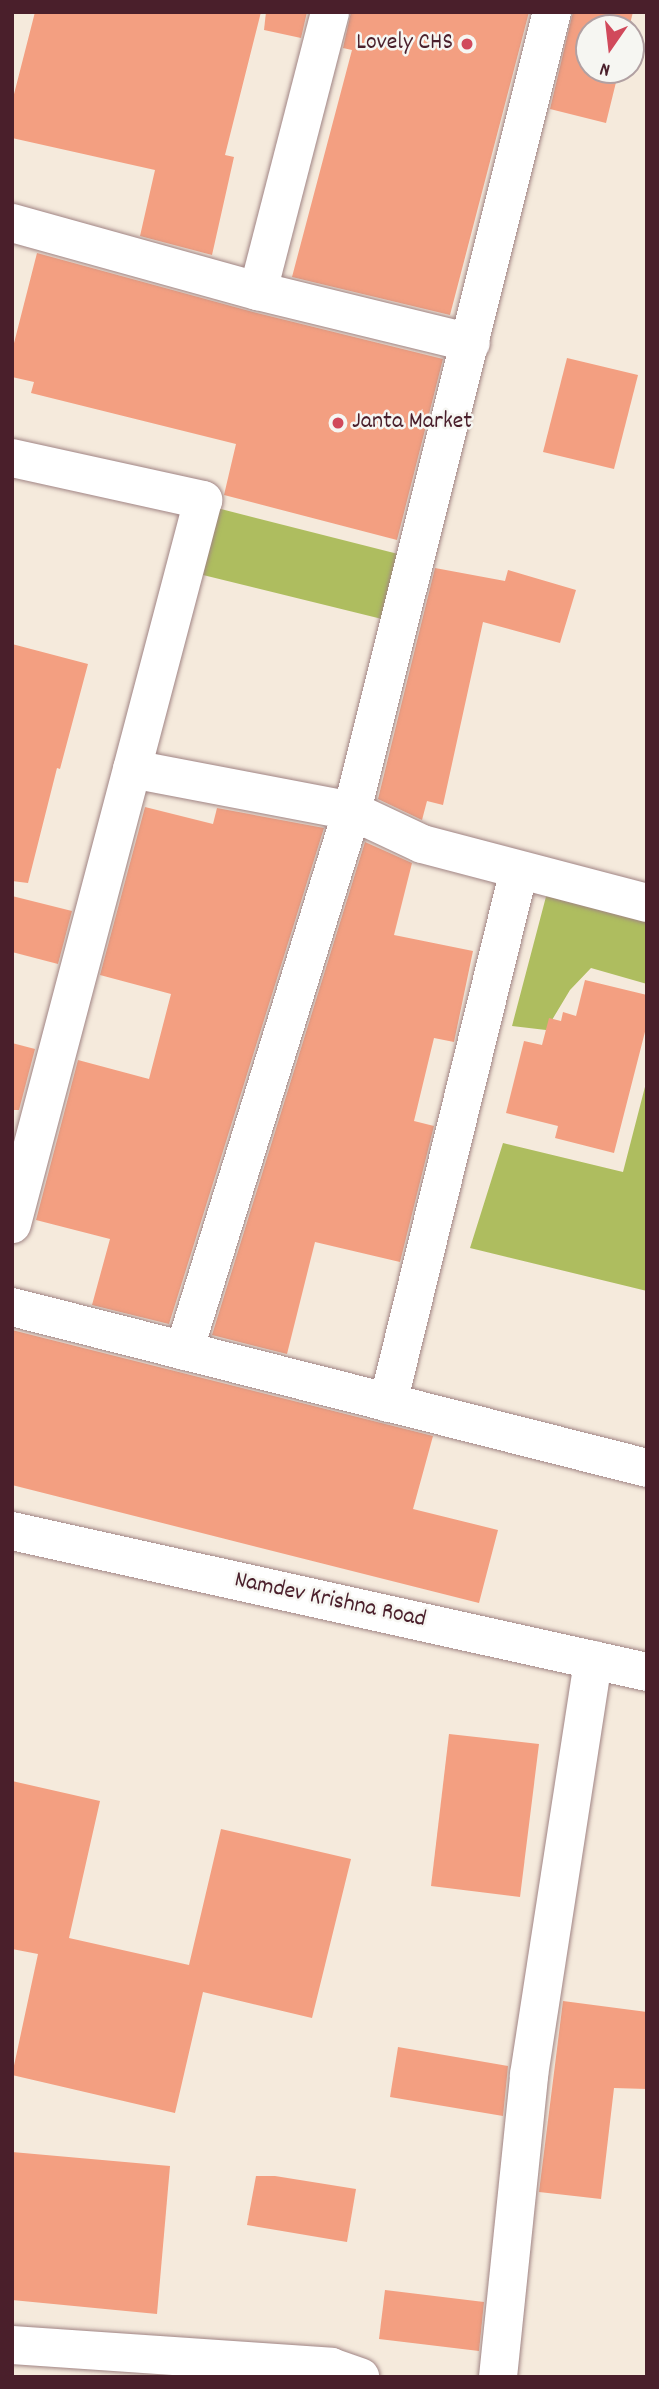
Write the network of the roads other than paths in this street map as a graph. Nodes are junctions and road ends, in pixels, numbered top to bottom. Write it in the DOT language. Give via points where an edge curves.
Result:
graph roads {
  1 [pos="330,12"];
  2 [pos="552,12"];
  3 [pos="14,232"];
  4 [pos="258,291"];
  5 [pos="471,343"];
  6 [pos="12,458"];
  7 [pos="132,769"];
  8 [pos="352,811"];
  9 [pos="519,870"];
  10 [pos="647,903"];
  11 [pos="12,1224"];
  12 [pos="12,1307"];
  13 [pos="184,1351"];
  14 [pos="387,1402"];
  15 [pos="647,1468"];
  16 [pos="12,1531"];
  17 [pos="593,1660"];
  18 [pos="647,1672"];
  19 [pos="12,2345"];
  20 [pos="360,2377"];
  21 [pos="498,2377"];
  1 -- 4 [label="street"];
  2 -- 5 [label="street"];
  3 -- 4 [label="street"];
  4 -- 5 [label="street"];
  5 -- 8 [label="street"];
  6 -- 7 [label="street" via="203,500"];
  7 -- 8 [label="street"];
  7 -- 11 [label="street"];
  8 -- 9 [label="street" via="422,844"];
  8 -- 13 [label="street"];
  9 -- 10 [label="street"];
  9 -- 14 [label="street"];
  12 -- 13 [label="street"];
  13 -- 14 [label="street"];
  14 -- 15 [label="street"];
  16 -- 17 [label="street, Namdev Krishna Road"];
  17 -- 18 [label="street, Namdev Krishna Road"];
  17 -- 21 [label="street" via="529,2075"];
  19 -- 20 [label="street" via="331,2367"];
}
